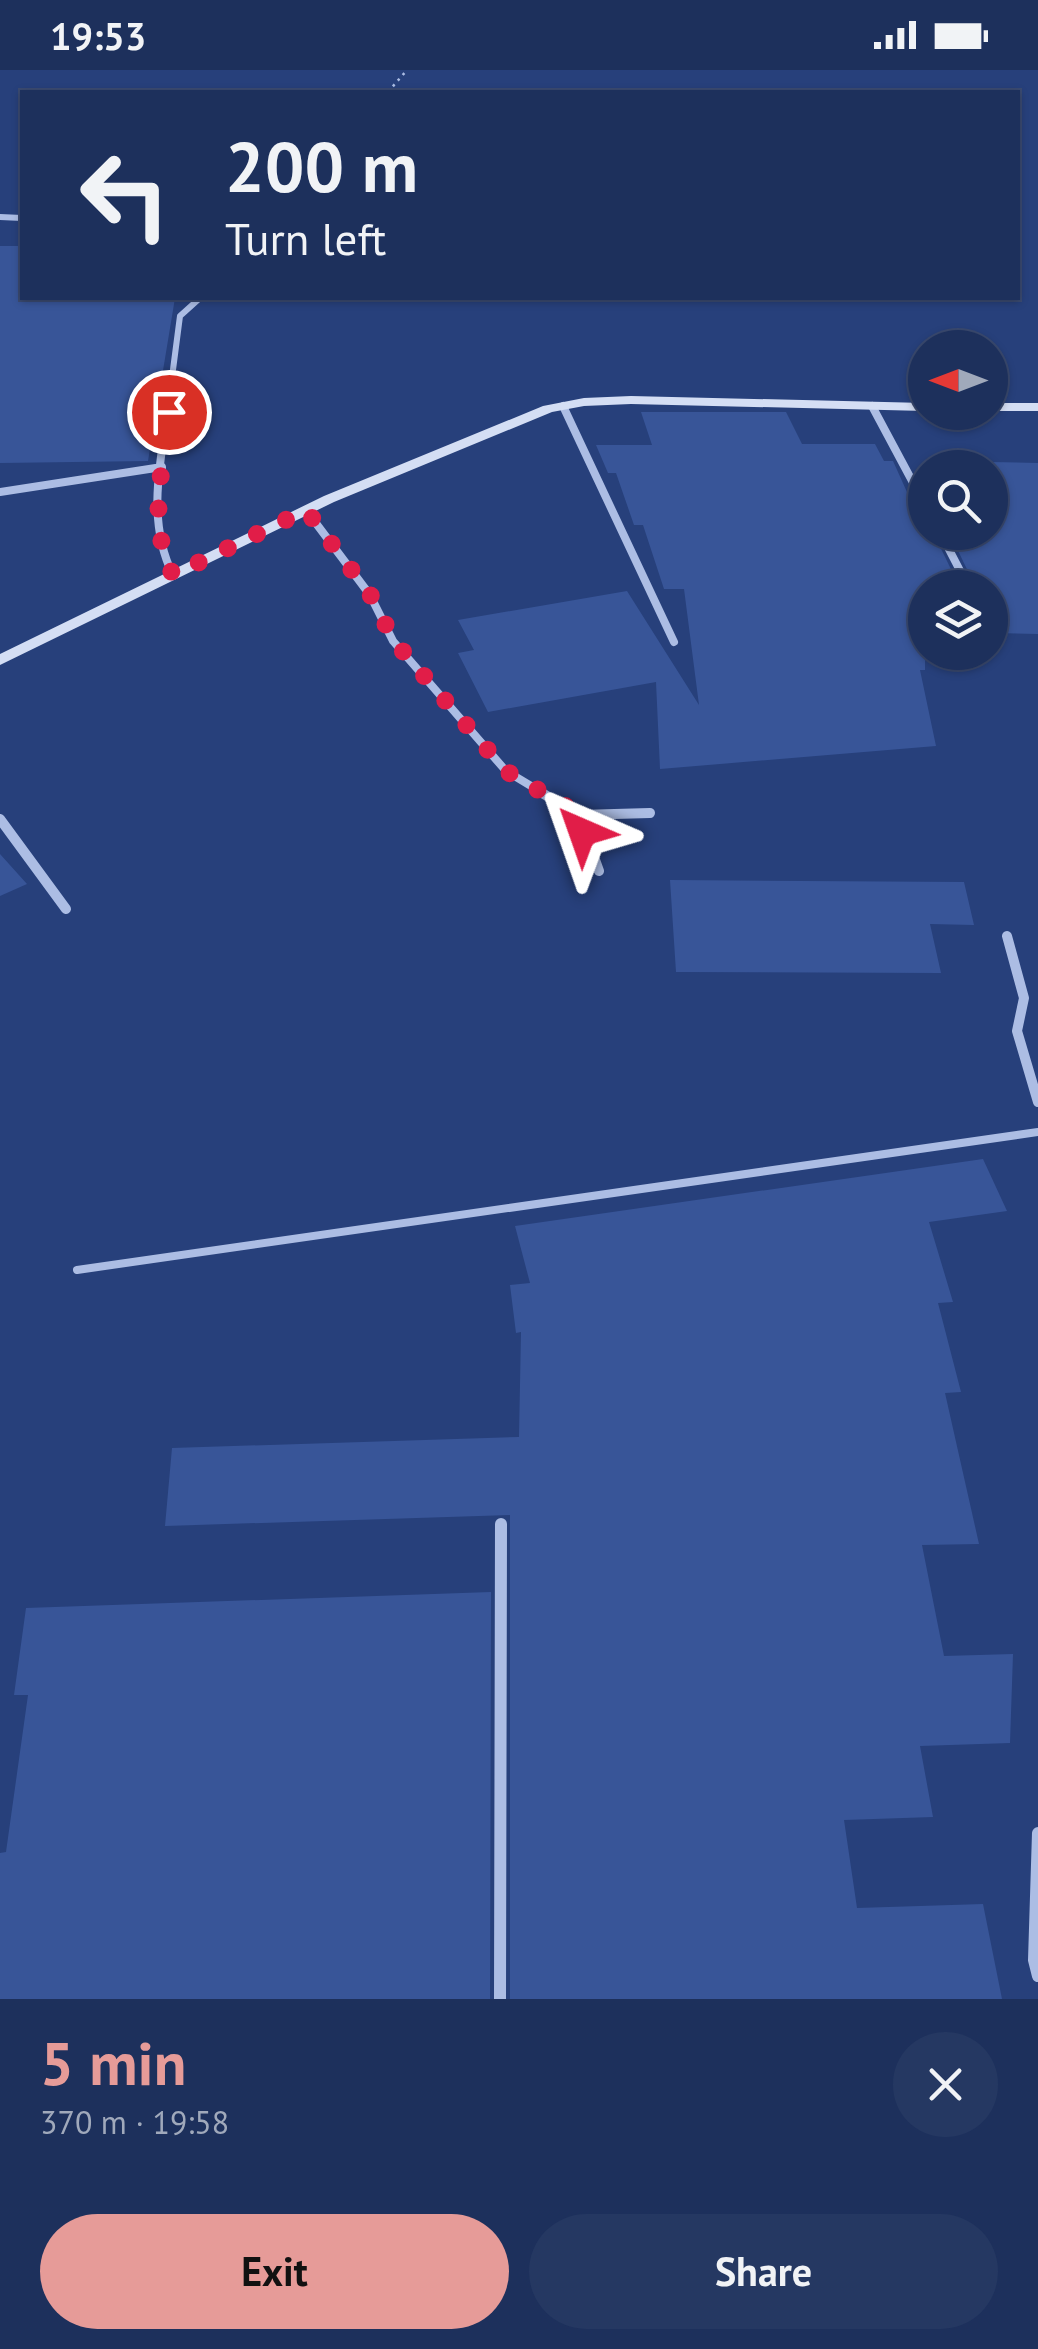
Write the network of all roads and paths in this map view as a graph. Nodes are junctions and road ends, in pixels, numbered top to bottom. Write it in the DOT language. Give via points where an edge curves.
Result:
graph roads {
  1 [pos="407,70"];
  2 [pos="390,90"];
  3 [pos="198,300"];
  4 [pos="563,406"];
  5 [pos="872,406"];
  6 [pos="908,407"];
  7 [pos="1008,407"];
  8 [pos="1038,407"];
  9 [pos="162,467"];
  10 [pos="908,473"];
  11 [pos="0,492"];
  12 [pos="306,510"];
  13 [pos="173,575"];
  14 [pos="674,642"];
  15 [pos="0,660"];
  16 [pos="650,813"];
  17 [pos="579,814"];
  18 [pos="0,820"];
  19 [pos="599,871"];
  20 [pos="66,909"];
  21 [pos="1008,936"];
  22 [pos="1038,1102"];
  23 [pos="1038,1132"];
  24 [pos="77,1270"];
  25 [pos="501,1524"];
  26 [pos="1038,1833"];
  27 [pos="1038,1976"];
  28 [pos="500,1999"];
  1 -- 2 [label="path"];
  3 -- 9 [label="street" via="180,316"];
  4 -- 5 [label="street" via="631,400"];
  4 -- 12 [label="street" via="494,428"];
  4 -- 14 [label="street"];
  5 -- 6 [label="street"];
  5 -- 10 [label="street"];
  7 -- 8 [label="street"];
  9 -- 11 [label="street"];
  9 -- 13 [label="street" via="155,517"];
  12 -- 13 [label="street"];
  12 -- 17 [label="street" via="370,594 394,641 506,771"];
  13 -- 15 [label="street"];
  16 -- 17 [label="street"];
  17 -- 19 [label="street"];
  18 -- 20 [label="street"];
  21 -- 22 [label="street" via="1024,998 1017,1032"];
  23 -- 24 [label="lane"];
  25 -- 28 [label="street"];
  26 -- 27 [label="street"];
}
